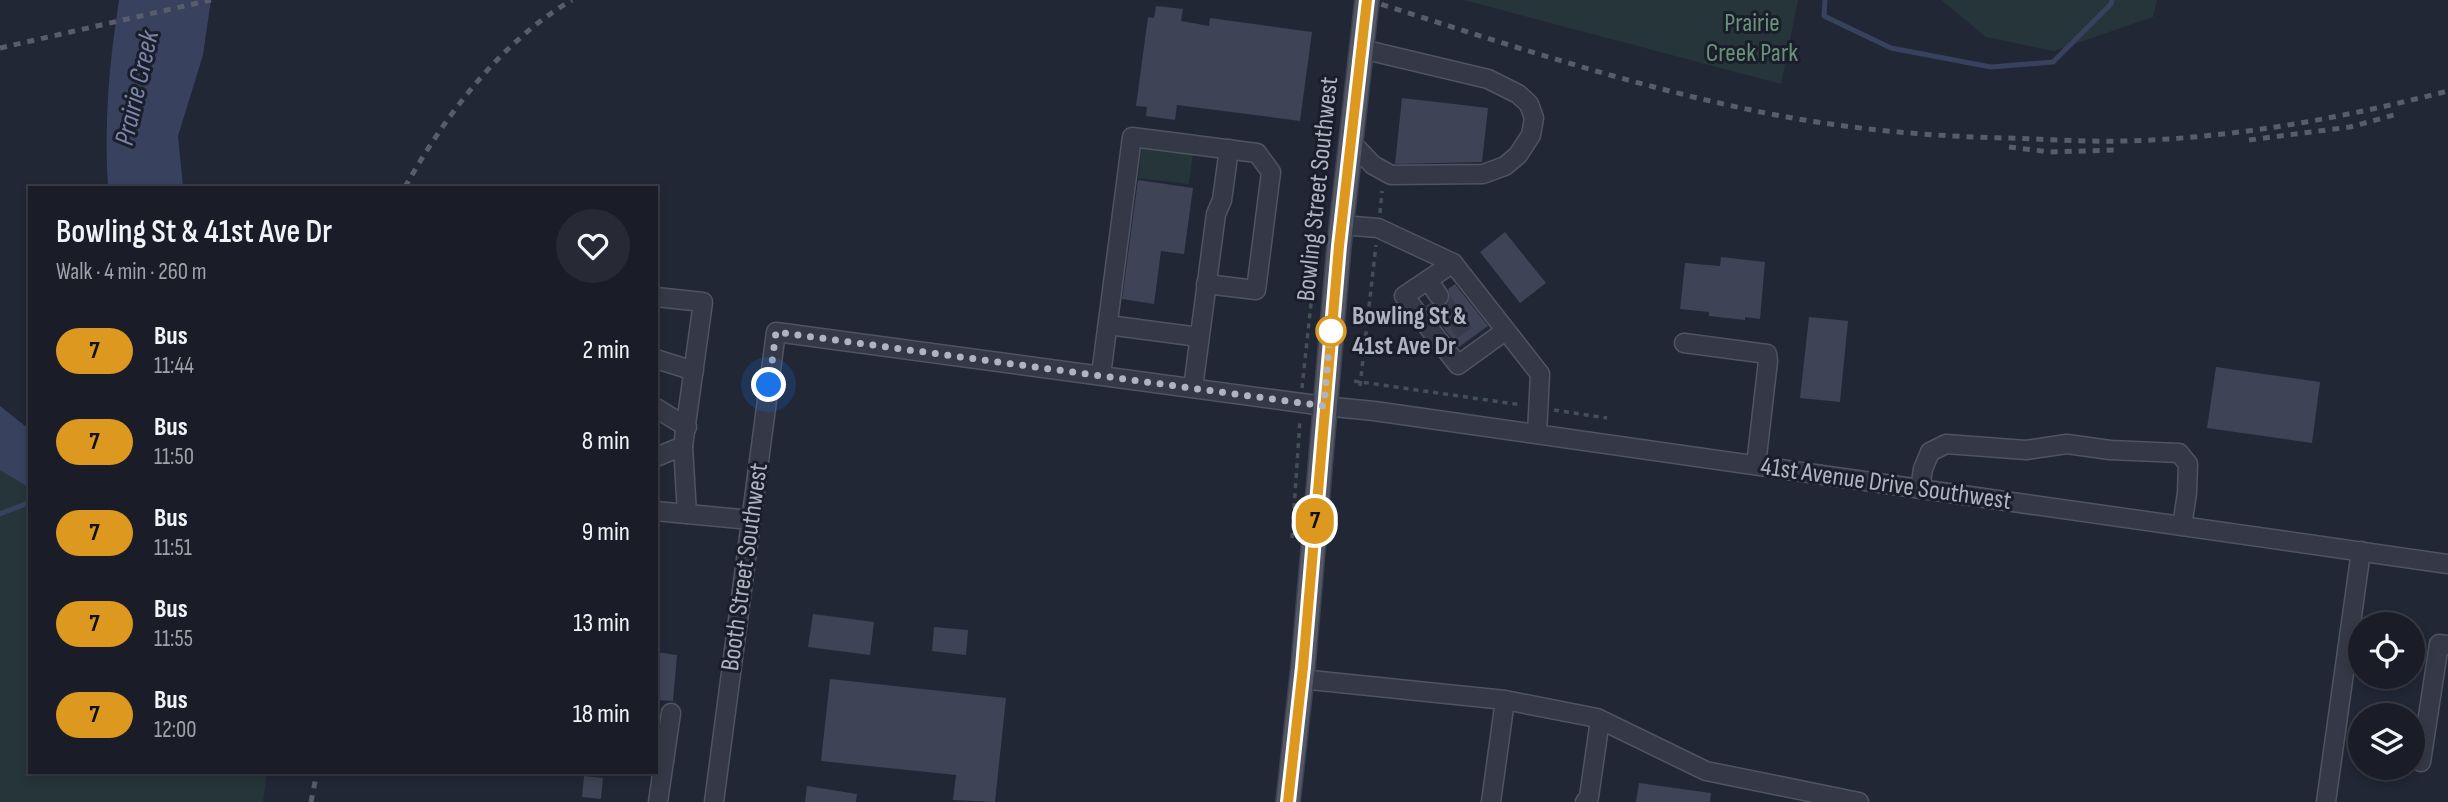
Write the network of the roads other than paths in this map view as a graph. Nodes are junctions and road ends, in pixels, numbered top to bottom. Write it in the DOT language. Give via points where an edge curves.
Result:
graph roads {
  1 [pos="1367,0"];
  2 [pos="1362,49"];
  3 [pos="1351,142"];
  4 [pos="1229,149"];
  5 [pos="1341,225"];
  6 [pos="1452,263"];
  7 [pos="1428,280"];
  8 [pos="1206,284"];
  9 [pos="1439,296"];
  10 [pos="658,297"];
  11 [pos="1108,325"];
  12 [pos="1504,331"];
  13 [pos="776,332"];
  14 [pos="1199,337"];
  15 [pos="1684,342"];
  16 [pos="658,360"];
  17 [pos="694,371"];
  18 [pos="1101,374"];
  19 [pos="1192,388"];
  20 [pos="1324,406"];
  21 [pos="658,409"];
  22 [pos="687,427"];
  23 [pos="1536,434"];
  24 [pos="683,446"];
  25 [pos="658,456"];
  26 [pos="1756,465"];
  27 [pos="1920,489"];
  28 [pos="658,511"];
  29 [pos="687,514"];
  30 [pos="751,520"];
  31 [pos="2182,526"];
  32 [pos="2361,551"];
  33 [pos="2448,564"];
  34 [pos="2448,645"];
  35 [pos="1301,679"];
  36 [pos="1505,700"];
  37 [pos="671,713"];
  38 [pos="1600,720"];
  39 [pos="2425,736"];
  40 [pos="660,760"];
  41 [pos="658,802"];
  42 [pos="714,802"];
  43 [pos="1288,802"];
  44 [pos="1492,802"];
  45 [pos="1585,802"];
  46 [pos="1859,802"];
  47 [pos="2326,802"];
  1 -- 2 [label="main road, Bowling Street Southwest"];
  2 -- 3 [label="main road, Bowling Street Southwest"];
  2 -- 3 [label="street" via="1488,79 1518,94 1529,104 1534,118 1531,135 1518,155 1483,174 1391,175 1373,165"];
  3 -- 5 [label="main road, Bowling Street Southwest"];
  4 -- 8 [label="street"];
  4 -- 8 [label="street" via="1257,153 1271,172 1256,290"];
  4 -- 11 [label="street" via="1132,136"];
  5 -- 6 [label="street" via="1378,228"];
  5 -- 20 [label="main road, Bowling Street Southwest"];
  6 -- 7 [label="street"];
  6 -- 12 [label="street"];
  7 -- 9 [label="street"];
  7 -- 12 [label="street" via="1404,296 1458,365 1473,345"];
  8 -- 14 [label="street"];
  10 -- 17 [label="street" via="703,302"];
  11 -- 14 [label="street"];
  11 -- 18 [label="street"];
  12 -- 23 [label="street" via="1540,374"];
  13 -- 18 [label="street, 41st Avenue Drive Southwest"];
  13 -- 30 [label="street, Booth Street Southwest"];
  14 -- 19 [label="street"];
  15 -- 26 [label="street" via="1767,354"];
  16 -- 17 [label="street"];
  17 -- 22 [label="street"];
  18 -- 19 [label="street, 41st Avenue Drive Southwest"];
  19 -- 20 [label="street, 41st Avenue Drive Southwest"];
  20 -- 23 [label="street, 41st Avenue Drive Southwest"];
  20 -- 35 [label="main road, Bowling Street Southwest"];
  21 -- 22 [label="street"];
  22 -- 24 [label="street"];
  23 -- 26 [label="street, 41st Avenue Drive Southwest"];
  24 -- 25 [label="street"];
  24 -- 29 [label="street"];
  26 -- 27 [label="street, 41st Avenue Drive Southwest"];
  27 -- 31 [label="street, 41st Avenue Drive Southwest"];
  27 -- 31 [label="street" via="1930,452 1946,443 2026,450 2067,444 2179,453 2188,464"];
  28 -- 29 [label="street"];
  29 -- 30 [label="street"];
  30 -- 42 [label="street, Booth Street Southwest"];
  31 -- 32 [label="street, 41st Avenue Drive Southwest"];
  32 -- 33 [label="street, 41st Avenue Drive Southwest"];
  32 -- 47 [label="street"];
  34 -- 39 [label="street" via="2439,644"];
  35 -- 36 [label="street"];
  35 -- 43 [label="main road, Bowling Street Southwest"];
  36 -- 38 [label="street"];
  36 -- 44 [label="street"];
  37 -- 40 [label="street"];
  38 -- 45 [label="street"];
  38 -- 46 [label="street" via="1706,771"];
  40 -- 41 [label="street"];
}
